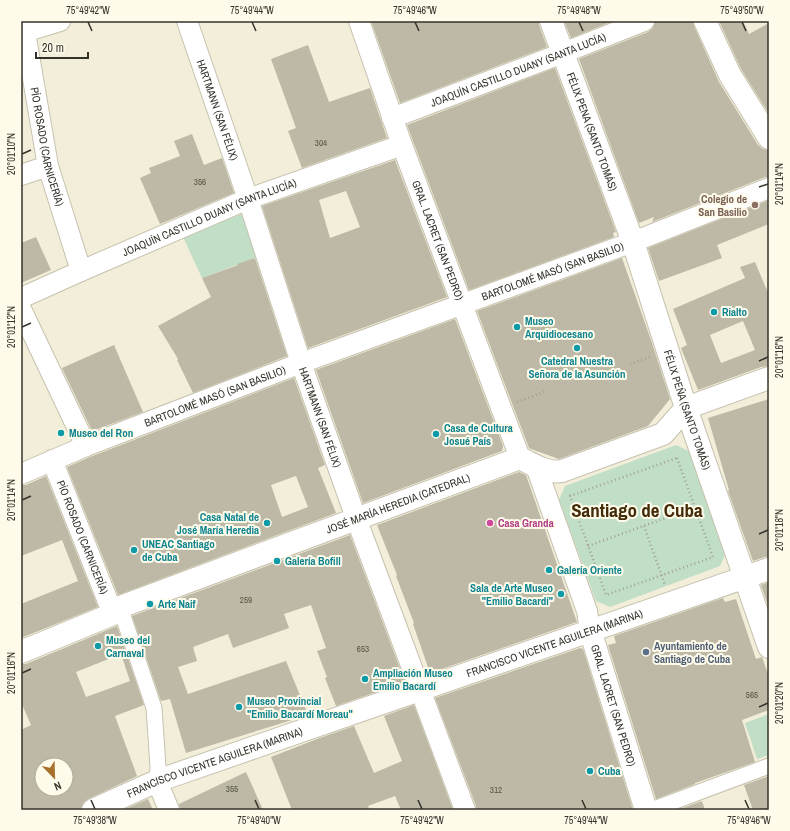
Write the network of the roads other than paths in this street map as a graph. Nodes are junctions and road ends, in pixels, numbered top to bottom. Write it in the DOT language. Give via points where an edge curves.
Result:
graph roads {
  1 [pos="60,21"];
  2 [pos="186,21"];
  3 [pos="359,21"];
  4 [pos="552,21"];
  5 [pos="644,21"];
  6 [pos="705,21"];
  7 [pos="23,29"];
  8 [pos="563,53"];
  9 [pos="392,118"];
  10 [pos="769,138"];
  11 [pos="402,146"];
  12 [pos="48,166"];
  13 [pos="21,175"];
  14 [pos="769,188"];
  15 [pos="248,199"];
  16 [pos="632,242"];
  17 [pos="81,271"];
  18 [pos="21,298"];
  19 [pos="462,304"];
  20 [pos="21,309"];
  21 [pos="301,363"];
  22 [pos="769,378"];
  23 [pos="686,408"];
  24 [pos="663,434"];
  25 [pos="86,446"];
  26 [pos="699,446"];
  27 [pos="52,460"];
  28 [pos="527,461"];
  29 [pos="21,474"];
  30 [pos="356,518"];
  31 [pos="769,569"];
  32 [pos="745,577"];
  33 [pos="117,610"];
  34 [pos="590,630"];
  35 [pos="769,647"];
  36 [pos="21,652"];
  37 [pos="420,690"];
  38 [pos="769,766"];
  39 [pos="157,780"];
  40 [pos="93,810"];
  41 [pos="169,810"];
  42 [pos="465,810"];
  43 [pos="646,810"];
  44 [pos="651,810"];
  1 -- 7 [label="street"];
  2 -- 15 [label="street, HARTMANN (SAN FÉLIX)"];
  3 -- 9 [label="street, GRAL. LACRET (SAN PEDRO)"];
  4 -- 8 [label="street, FÉLIX PENA (SANTO TOMÁS)"];
  5 -- 8 [label="street, JOAQUÍN CASTILLO DUANY (SANTA LUCÍA)"];
  6 -- 10 [label="street" via="730,75"];
  7 -- 12 [label="street, PÍO ROSADO (CARNICERÍA)"];
  8 -- 9 [label="street, JOAQUÍN CASTILLO DUANY (SANTA LUCÍA)"];
  8 -- 16 [label="street, FÉLIX PENA (SANTO TOMÁS)"];
  9 -- 11 [label="street, GRAL. LACRET (SAN PEDRO)"];
  11 -- 15 [label="street, JOAQUÍN CASTILLO DUANY (SANTA LUCÍA)"];
  11 -- 19 [label="street, GRAL. LACRET (SAN PEDRO)"];
  12 -- 13 [label="street"];
  12 -- 17 [label="street, PÍO ROSADO (CARNICERÍA)"];
  14 -- 16 [label="street, BARTOLOMÉ MASÓ (SAN BASILIO)"];
  15 -- 17 [label="street, JOAQUÍN CASTILLO DUANY (SANTA LUCÍA)"];
  15 -- 21 [label="street, HARTMANN (SAN FÉLIX)"];
  16 -- 19 [label="street, BARTOLOMÉ MASÓ (SAN BASILIO)"];
  16 -- 23 [label="street, FÉLIX PEÑA (SANTO TOMÁS)"];
  17 -- 18 [label="street, JOAQUÍN CASTILLO DUANY (SANTA LUCÍA)"];
  19 -- 21 [label="street, BARTOLOMÉ MASÓ (SAN BASILIO)"];
  19 -- 28 [label="street, GRAL. LACRET (SAN PEDRO)"];
  20 -- 25 [label="street"];
  21 -- 25 [label="street, BARTOLOMÉ MASÓ (SAN BASILIO)"];
  21 -- 30 [label="street, HARTMANN (SAN FÉLIX)"];
  22 -- 23 [label="street"];
  23 -- 24 [label="street"];
  23 -- 26 [label="street, FÉLIX PEÑA (SANTO TOMÁS)"];
  24 -- 26 [label="street" via="681,433 692,438"];
  24 -- 28 [label="street" via="557,472 551,472"];
  25 -- 27 [label="street, BARTOLOMÉ MASÓ (SAN BASILIO)"];
  26 -- 32 [label="street, FÉLIX PEÑA (SANTO TOMÁS)"];
  27 -- 29 [label="street, BARTOLOMÉ MASÓ (SAN BASILIO)"];
  27 -- 33 [label="street, PÍO ROSADO (CARNICERÍA)"];
  28 -- 30 [label="street, JOSÉ MARÍA HEREDIA (CATEDRAL)"];
  28 -- 34 [label="street, GRAL. LACRET (SAN PEDRO)" via="538,472 587,611"];
  30 -- 33 [label="street, JOSÉ MARÍA HEREDIA (CATEDRAL)"];
  30 -- 37 [label="street, HARTMANN (SAN FÉLIX)"];
  31 -- 32 [label="street, FRANCISCO VICENTE AGUILERA (MARINA)"];
  32 -- 34 [label="street, FRANCISCO VICENTE AGUILERA (MARINA)"];
  32 -- 35 [label="street"];
  33 -- 36 [label="street, JOSÉ MARÍA HEREDIA (CATEDRAL)"];
  33 -- 39 [label="street, PÍO ROSADO (CARNICERÍA)" via="154,705"];
  34 -- 37 [label="street, FRANCISCO VICENTE AGUILERA (MARINA)"];
  34 -- 43 [label="street, GRAL. LACRET (SAN PEDRO)"];
  37 -- 39 [label="street, FRANCISCO VICENTE AGUILERA (MARINA)"];
  37 -- 42 [label="street, HARTMANN (SAN FÉLIX)"];
  38 -- 44 [label="street"];
  39 -- 40 [label="street, FRANCISCO VICENTE AGUILERA (MARINA)"];
  39 -- 41 [label="street, PÍO ROSADO (CARNICERÍA)"];
}
